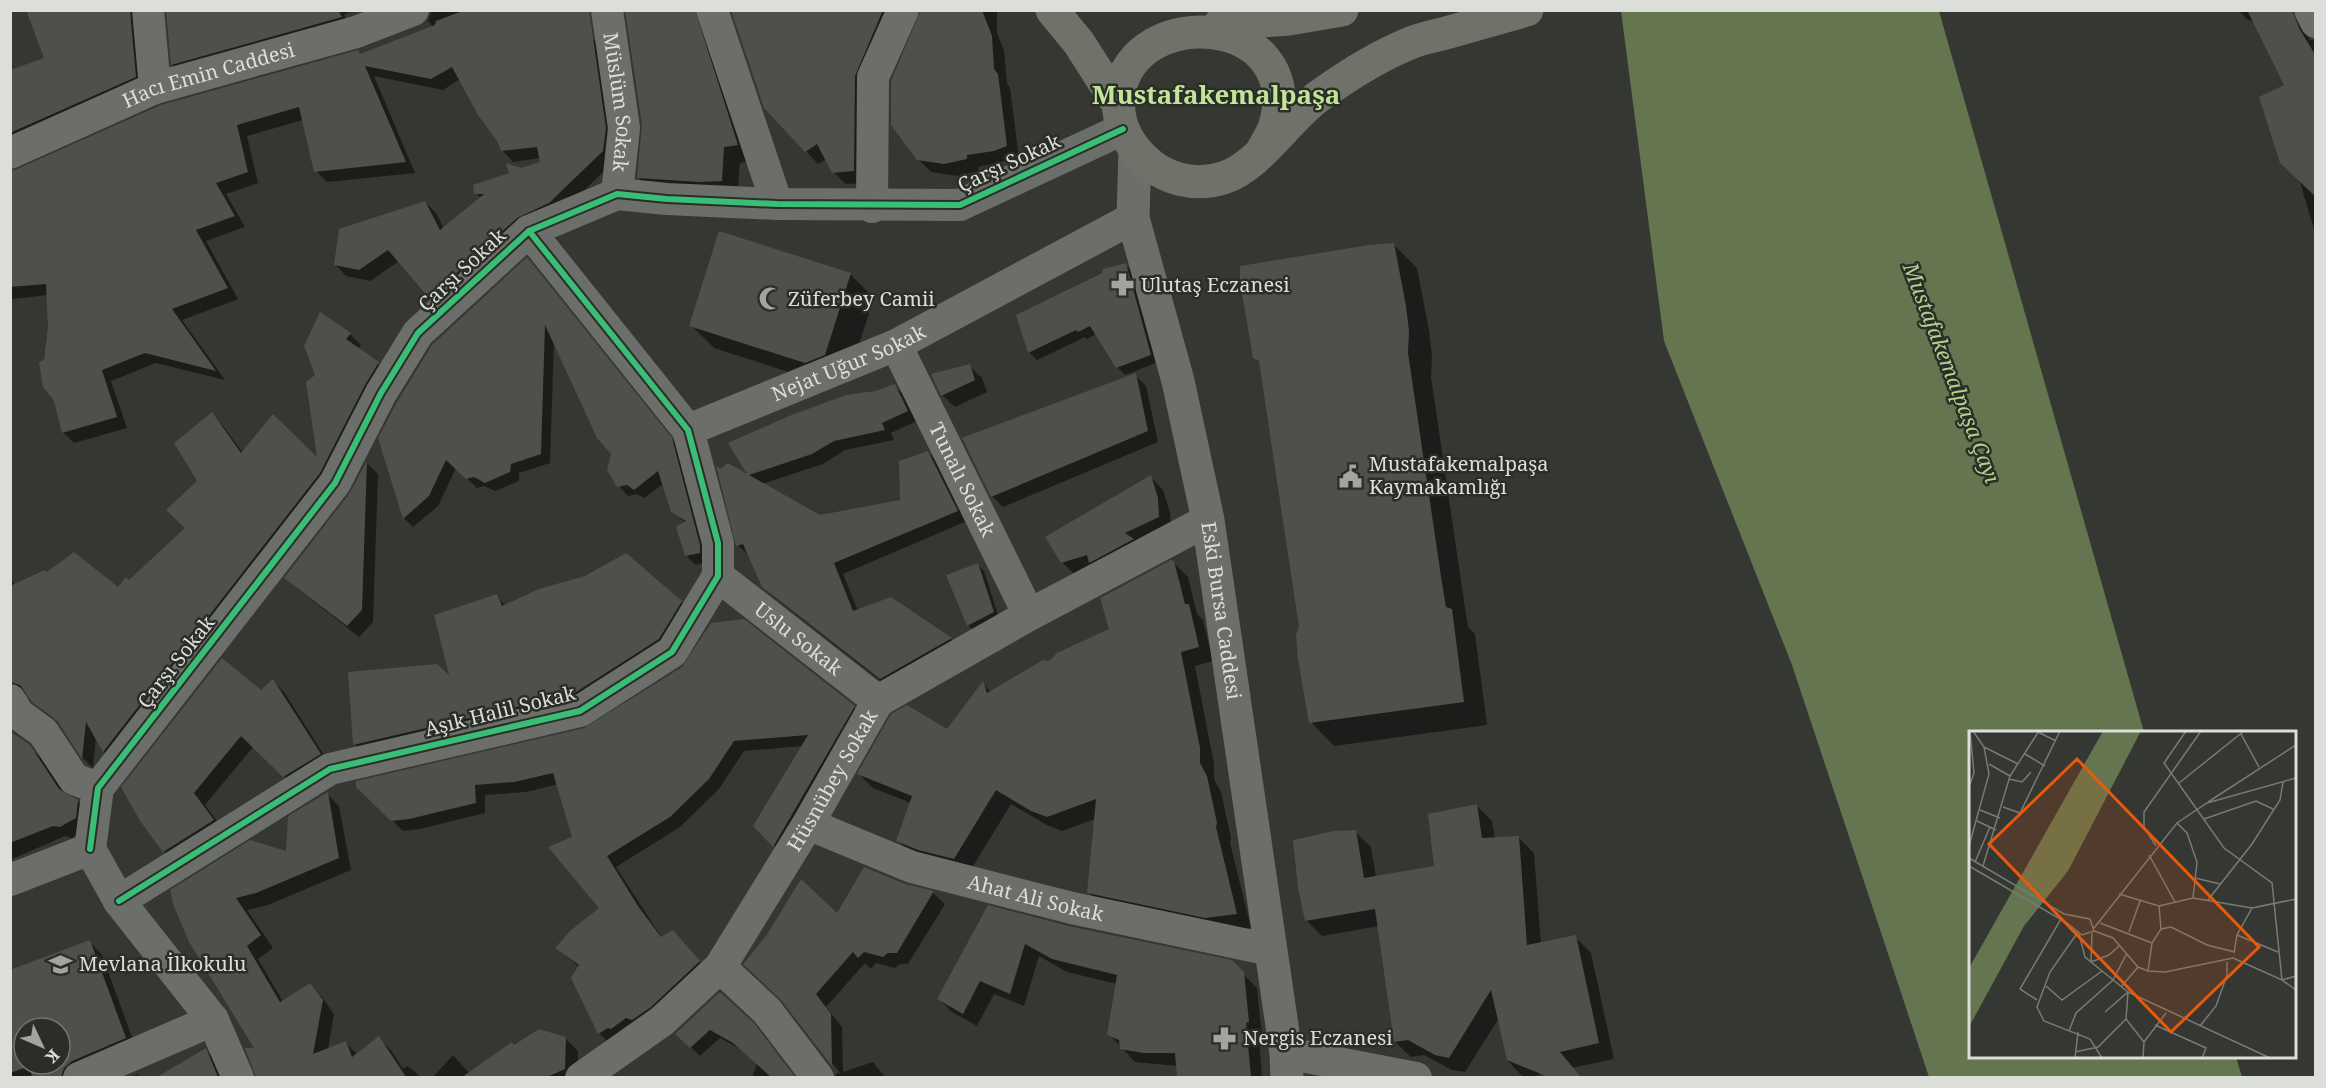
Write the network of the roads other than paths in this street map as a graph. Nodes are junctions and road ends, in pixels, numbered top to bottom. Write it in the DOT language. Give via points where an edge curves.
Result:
graph roads {
  1 [pos="148,10"];
  2 [pos="413,10"];
  3 [pos="607,10"];
  4 [pos="712,10"];
  5 [pos="903,10"];
  6 [pos="1052,10"];
  7 [pos="1342,10"];
  8 [pos="1527,10"];
  9 [pos="2310,10"];
  10 [pos="1203,18"];
  11 [pos="2316,22"];
  12 [pos="155,88"];
  13 [pos="1125,128"];
  14 [pos="1263,149"];
  15 [pos="10,153"];
  16 [pos="617,194"];
  17 [pos="777,204"];
  18 [pos="872,207"];
  19 [pos="1133,218"];
  20 [pos="529,231"];
  21 [pos="896,345"];
  22 [pos="688,430"];
  23 [pos="1208,520"];
  24 [pos="718,576"];
  25 [pos="1029,615"];
  26 [pos="10,700"];
  27 [pos="878,701"];
  28 [pos="98,788"];
  29 [pos="808,824"];
  30 [pos="90,849"];
  31 [pos="10,880"];
  32 [pos="119,901"];
  33 [pos="1270,950"];
  34 [pos="720,967"];
  35 [pos="213,1020"];
  36 [pos="620,1064"];
  37 [pos="1286,1065"];
  38 [pos="79,1077"];
  39 [pos="238,1077"];
  40 [pos="581,1077"];
  41 [pos="818,1077"];
  42 [pos="1416,1077"];
  1 -- 12 [label="street"];
  2 -- 12 [label="street, Hacı Emin Caddesi" via="356,32"];
  3 -- 16 [label="street, Müslüm Sokak" via="624,128"];
  4 -- 17 [label="street"];
  5 -- 18 [label="street" via="873,77"];
  6 -- 13 [label="main road" via="1078,43"];
  7 -- 10 [label="main road" via="1289,19"];
  8 -- 14 [label="main road" via="1414,42 1374,61 1317,97"];
  9 -- 11 [label="street"];
  10 -- 13 [label="main road" via="1170,26 1149,39 1132,57 1121,80"];
  10 -- 14 [label="main road" via="1243,34 1262,52 1274,75 1279,100 1275,126"];
  12 -- 15 [label="street, Hacı Emin Caddesi"];
  13 -- 14 [label="main road" via="1152,167 1174,179 1199,182 1224,178"];
  13 -- 18 [label="street, Çarşı Sokak" via="960,206"];
  13 -- 19 [label="street, Eski Bursa Caddesi"];
  16 -- 17 [label="street, Çarşı Sokak"];
  16 -- 20 [label="street, Çarşı Sokak"];
  17 -- 18 [label="street, Çarşı Sokak"];
  19 -- 21 [label="street, Nejat Uğur Sokak"];
  19 -- 23 [label="street, Eski Bursa Caddesi" via="1178,381"];
  20 -- 22 [label="street"];
  20 -- 28 [label="street, Çarşı Sokak" via="418,333 381,393 335,483"];
  21 -- 22 [label="street, Nejat Uğur Sokak"];
  21 -- 25 [label="street, Tunalı Sokak"];
  22 -- 24 [label="street" via="718,543"];
  23 -- 25 [label="street, Hüsnübey Sokak"];
  23 -- 33 [label="street, Eski Bursa Caddesi"];
  24 -- 27 [label="street, Uslu Sokak"];
  24 -- 32 [label="street, Aşık Halil Sokak" via="672,652 580,711 330,769"];
  25 -- 27 [label="street, Hüsnübey Sokak"];
  26 -- 28 [label="street" via="18,714 43,732 74,779"];
  27 -- 29 [label="street, Hüsnübey Sokak"];
  28 -- 30 [label="street"];
  29 -- 33 [label="street, Ahat Ali Sokak" via="912,867 1072,908"];
  29 -- 34 [label="street, Hüsnübey Sokak"];
  30 -- 31 [label="street"];
  30 -- 32 [label="street"];
  32 -- 35 [label="street"];
  33 -- 37 [label="street, Eski Bursa Caddesi"];
  34 -- 36 [label="street, Hüsnübey Sokak"];
  34 -- 41 [label="street" via="766,1011"];
  35 -- 38 [label="street"];
  35 -- 39 [label="street"];
  36 -- 40 [label="street, Hüsnübey Sokak"];
  37 -- 42 [label="street"];
}
